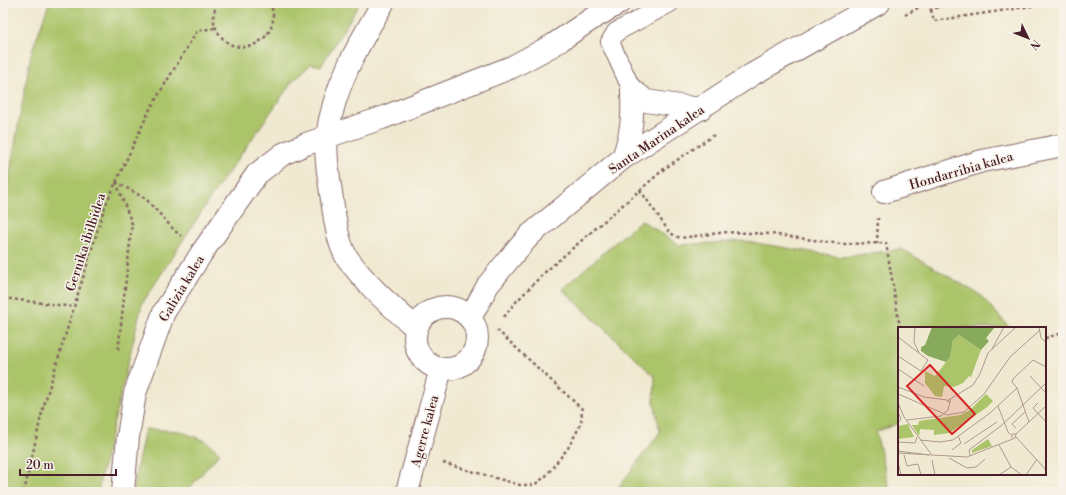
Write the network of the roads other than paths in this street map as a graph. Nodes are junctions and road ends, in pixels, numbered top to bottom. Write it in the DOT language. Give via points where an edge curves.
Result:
graph roads {
  1 [pos="383,3"];
  2 [pos="619,3"];
  3 [pos="670,3"];
  4 [pos="879,3"];
  5 [pos="632,90"];
  6 [pos="700,108"];
  7 [pos="326,138"];
  8 [pos="1063,145"];
  9 [pos="623,158"];
  10 [pos="884,192"];
  11 [pos="470,318"];
  12 [pos="416,328"];
  13 [pos="441,369"];
  14 [pos="123,492"];
  15 [pos="407,492"];
  1 -- 7 [label="street" via="344,74"];
  2 -- 7 [label="street" via="553,45 512,67"];
  3 -- 5 [label="lane" via="616,32 610,42"];
  4 -- 6 [label="street, Santa Marina kalea" via="753,74"];
  5 -- 6 [label="street" via="646,101"];
  5 -- 9 [label="street" via="633,117 630,139"];
  6 -- 9 [label="street, Santa Marina kalea"];
  7 -- 12 [label="street" via="336,228 346,255 369,285"];
  7 -- 14 [label="street, Galizia kalea" via="284,154 257,174 164,312 135,393"];
  8 -- 10 [label="street, Hondarribia kalea" via="982,161"];
  9 -- 11 [label="street, Santa Marina kalea" via="530,235 488,285"];
  11 -- 12 [label="street" via="454,308 440,308 427,313"];
  11 -- 13 [label="street" via="477,338 470,358 451,369"];
  12 -- 13 [label="street" via="416,350 430,366"];
  13 -- 15 [label="street, Agerre kalea"];
}
